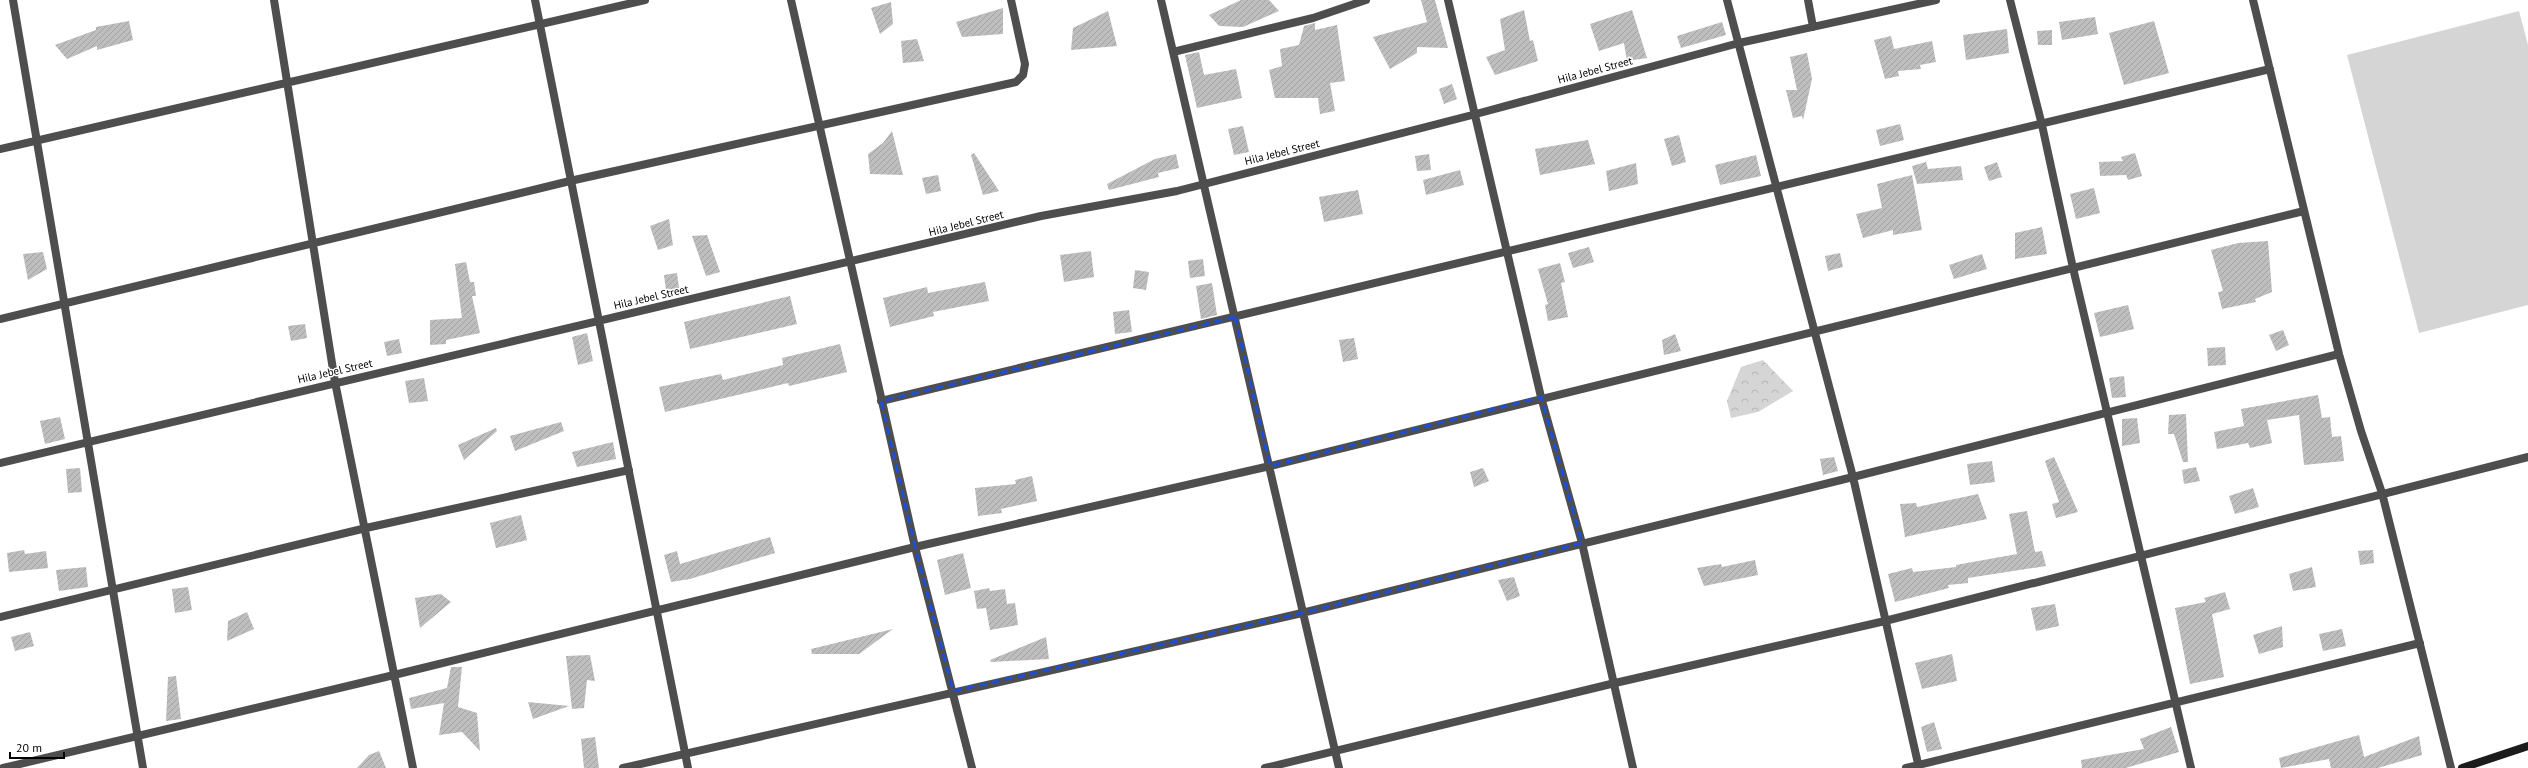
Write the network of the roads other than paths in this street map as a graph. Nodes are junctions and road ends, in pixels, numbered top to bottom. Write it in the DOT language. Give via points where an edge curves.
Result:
graph roads {
  1 [pos="13,0"];
  2 [pos="274,0"];
  3 [pos="535,0"];
  4 [pos="645,0"];
  5 [pos="791,0"];
  6 [pos="1011,0"];
  7 [pos="1161,0"];
  8 [pos="1366,0"];
  9 [pos="1448,0"];
  10 [pos="1727,0"];
  11 [pos="1808,0"];
  12 [pos="1936,0"];
  13 [pos="2010,0"];
  14 [pos="2252,0"];
  15 [pos="540,24"];
  16 [pos="1813,27"];
  17 [pos="1739,43"];
  18 [pos="1173,52"];
  19 [pos="2270,69"];
  20 [pos="288,82"];
  21 [pos="1476,114"];
  22 [pos="820,125"];
  23 [pos="2042,125"];
  24 [pos="37,141"];
  25 [pos="0,149"];
  26 [pos="570,181"];
  27 [pos="1204,183"];
  28 [pos="1777,186"];
  29 [pos="2304,211"];
  30 [pos="313,244"];
  31 [pos="1508,253"];
  32 [pos="852,262"];
  33 [pos="2073,268"];
  34 [pos="64,304"];
  35 [pos="1235,317"];
  36 [pos="0,319"];
  37 [pos="597,320"];
  38 [pos="1815,331"];
  39 [pos="2339,354"];
  40 [pos="335,382"];
  41 [pos="1541,398"];
  42 [pos="881,401"];
  43 [pos="2108,413"];
  44 [pos="88,442"];
  45 [pos="2528,457"];
  46 [pos="0,463"];
  47 [pos="1270,466"];
  48 [pos="629,470"];
  49 [pos="1853,477"];
  50 [pos="2382,493"];
  51 [pos="366,528"];
  52 [pos="1582,543"];
  53 [pos="915,547"];
  54 [pos="2142,556"];
  55 [pos="112,588"];
  56 [pos="658,609"];
  57 [pos="1302,613"];
  58 [pos="0,616"];
  59 [pos="1885,621"];
  60 [pos="2420,643"];
  61 [pos="394,675"];
  62 [pos="1615,683"];
  63 [pos="953,691"];
  64 [pos="2176,702"];
  65 [pos="137,735"];
  66 [pos="2528,746"];
  67 [pos="1336,751"];
  68 [pos="685,753"];
  69 [pos="1919,766"];
  70 [pos="3,768"];
  71 [pos="143,768"];
  72 [pos="413,768"];
  73 [pos="623,768"];
  74 [pos="688,768"];
  75 [pos="972,768"];
  76 [pos="1264,768"];
  77 [pos="1339,768"];
  78 [pos="1633,768"];
  79 [pos="1906,768"];
  80 [pos="2191,768"];
  81 [pos="2451,768"];
  82 [pos="2462,768"];
  1 -- 24 [label="street"];
  2 -- 20 [label="street"];
  3 -- 15 [label="street"];
  4 -- 15 [label="street"];
  5 -- 22 [label="street"];
  6 -- 22 [label="street" via="1025,64 1023,75 1016,82"];
  7 -- 18 [label="street"];
  8 -- 18 [label="street" via="1313,18"];
  9 -- 21 [label="street"];
  10 -- 17 [label="street"];
  11 -- 16 [label="street"];
  12 -- 16 [label="street, Hila Jebel Street"];
  13 -- 23 [label="street"];
  14 -- 19 [label="street"];
  15 -- 20 [label="street"];
  15 -- 26 [label="street"];
  16 -- 17 [label="street, Hila Jebel Street"];
  17 -- 21 [label="street, Hila Jebel Street"];
  17 -- 28 [label="street"];
  18 -- 27 [label="street"];
  19 -- 23 [label="street"];
  19 -- 29 [label="street"];
  20 -- 24 [label="street"];
  20 -- 30 [label="street"];
  21 -- 27 [label="street, Hila Jebel Street"];
  21 -- 31 [label="street"];
  22 -- 26 [label="street"];
  22 -- 32 [label="street"];
  23 -- 28 [label="street"];
  23 -- 33 [label="street"];
  24 -- 25 [label="street"];
  24 -- 34 [label="street"];
  26 -- 30 [label="street"];
  26 -- 37 [label="street"];
  27 -- 32 [label="street, Hila Jebel Street" via="1177,191 1041,216"];
  27 -- 35 [label="street"];
  28 -- 31 [label="street"];
  28 -- 38 [label="street"];
  29 -- 33 [label="street"];
  29 -- 39 [label="street"];
  30 -- 34 [label="street"];
  30 -- 40 [label="street"];
  31 -- 35 [label="street"];
  31 -- 41 [label="street"];
  32 -- 37 [label="street, Hila Jebel Street"];
  32 -- 42 [label="street"];
  33 -- 38 [label="street"];
  33 -- 43 [label="street"];
  34 -- 36 [label="street"];
  34 -- 44 [label="street"];
  35 -- 42 [label="street"];
  35 -- 47 [label="street"];
  37 -- 40 [label="street, Hila Jebel Street"];
  37 -- 48 [label="street"];
  38 -- 41 [label="street"];
  38 -- 49 [label="street"];
  39 -- 43 [label="street"];
  39 -- 50 [label="street"];
  40 -- 44 [label="street, Hila Jebel Street"];
  40 -- 51 [label="street"];
  41 -- 47 [label="street"];
  41 -- 52 [label="street"];
  42 -- 53 [label="street"];
  43 -- 49 [label="street"];
  43 -- 54 [label="street"];
  44 -- 46 [label="street, Hila Jebel Street"];
  44 -- 55 [label="street"];
  45 -- 50 [label="street"];
  47 -- 53 [label="street"];
  47 -- 57 [label="street"];
  48 -- 51 [label="street"];
  48 -- 56 [label="street"];
  49 -- 52 [label="street"];
  49 -- 59 [label="street"];
  50 -- 54 [label="street"];
  50 -- 60 [label="street"];
  51 -- 55 [label="street"];
  51 -- 61 [label="street"];
  52 -- 57 [label="street"];
  52 -- 62 [label="street"];
  53 -- 56 [label="street"];
  53 -- 63 [label="street"];
  54 -- 59 [label="street"];
  54 -- 64 [label="street"];
  55 -- 58 [label="street"];
  55 -- 65 [label="street"];
  56 -- 61 [label="street"];
  56 -- 68 [label="street"];
  57 -- 63 [label="street"];
  57 -- 67 [label="street"];
  59 -- 62 [label="street"];
  59 -- 69 [label="street"];
  60 -- 64 [label="street"];
  60 -- 81 [label="street"];
  61 -- 65 [label="street"];
  61 -- 72 [label="street"];
  62 -- 67 [label="street"];
  62 -- 78 [label="street"];
  63 -- 68 [label="street"];
  63 -- 75 [label="street"];
  64 -- 69 [label="street"];
  64 -- 80 [label="street"];
  65 -- 70 [label="street"];
  65 -- 71 [label="street"];
  66 -- 82 [label="main road"];
  67 -- 76 [label="street"];
  67 -- 77 [label="street"];
  68 -- 73 [label="street"];
  68 -- 74 [label="street"];
  69 -- 79 [label="street"];
}
